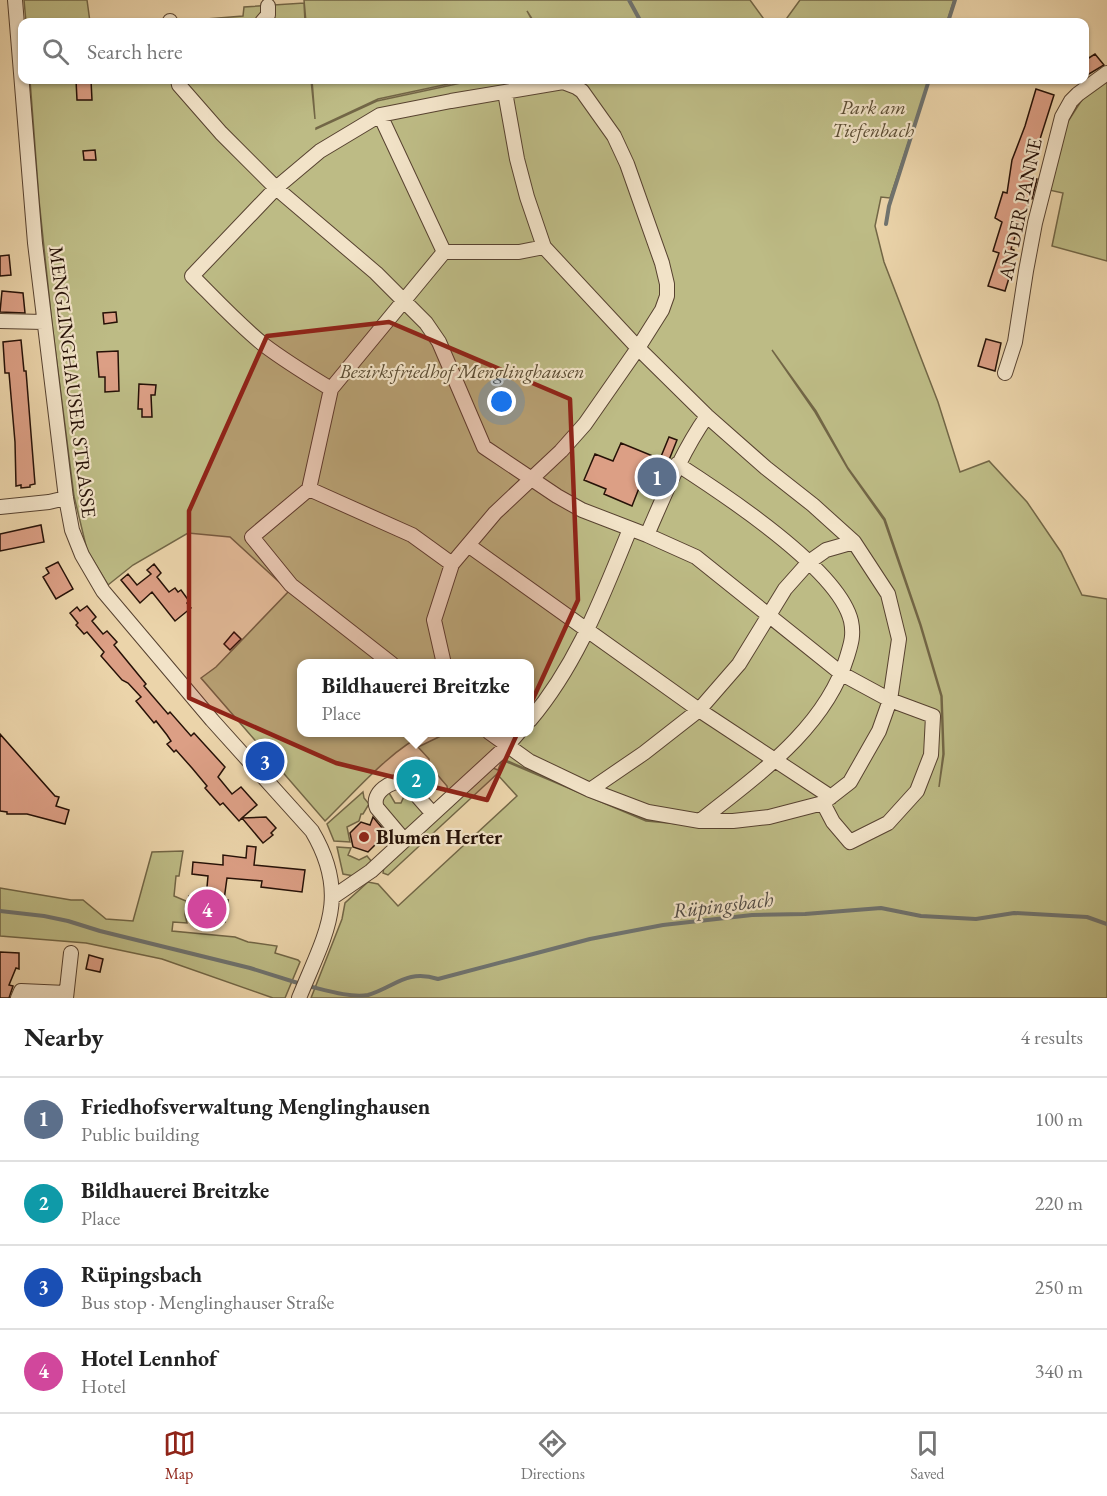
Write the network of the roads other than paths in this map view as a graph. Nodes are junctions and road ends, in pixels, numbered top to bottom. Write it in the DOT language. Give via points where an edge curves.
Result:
graph roads {
  1 [pos="15,0"];
  2 [pos="268,6"];
  3 [pos="265,18"];
  4 [pos="18,37"];
  5 [pos="1107,74"];
  6 [pos="22,84"];
  7 [pos="178,84"];
  8 [pos="551,84"];
  9 [pos="569,84"];
  10 [pos="505,92"];
  11 [pos="380,116"];
  12 [pos="276,188"];
  13 [pos="544,248"];
  14 [pos="444,252"];
  15 [pos="405,300"];
  16 [pos="0,321"];
  17 [pos="44,322"];
  18 [pos="638,348"];
  19 [pos="1005,373"];
  20 [pos="331,389"];
  21 [pos="707,416"];
  22 [pos="678,464"];
  23 [pos="531,480"];
  24 [pos="309,489"];
  25 [pos="66,498"];
  26 [pos="0,507"];
  27 [pos="630,529"];
  28 [pos="647,535"];
  29 [pos="854,542"];
  30 [pos="468,545"];
  31 [pos="809,562"];
  32 [pos="452,564"];
  33 [pos="768,616"];
  34 [pos="588,631"];
  35 [pos="388,659"];
  36 [pos="443,659"];
  37 [pos="842,674"];
  38 [pos="890,700"];
  39 [pos="699,710"];
  40 [pos="534,715"];
  41 [pos="495,737"];
  42 [pos="515,737"];
  43 [pos="507,746"];
  44 [pos="774,760"];
  45 [pos="590,790"];
  46 [pos="827,800"];
  47 [pos="434,814"];
  48 [pos="700,821"];
  49 [pos="404,840"];
  50 [pos="333,897"];
  51 [pos="71,953"];
  52 [pos="66,996"];
  53 [pos="18,998"];
  54 [pos="299,998"];
  1 -- 4 [label="street, MENGLINGHAUSER STRASSE"];
  2 -- 3 [label="street"];
  5 -- 19 [label="street, AN DER PANNE" via="1078,94 1062,117 1033,233 1015,342"];
  6 -- 17 [label="street, MENGLINGHAUSER STRASSE"];
  7 -- 12 [label="street"];
  8 -- 10 [label="street"];
  9 -- 18 [label="street" via="582,91 614,136 667,284 662,310"];
  10 -- 11 [label="street"];
  10 -- 13 [label="street" via="520,169"];
  11 -- 12 [label="street" via="320,151"];
  11 -- 14 [label="street"];
  12 -- 15 [label="street"];
  12 -- 20 [label="street" via="192,276 263,344"];
  13 -- 14 [label="street"];
  13 -- 18 [label="street"];
  14 -- 15 [label="street"];
  15 -- 20 [label="street"];
  15 -- 23 [label="street" via="439,342 484,447"];
  16 -- 17 [label="street"];
  17 -- 25 [label="street, MENGLINGHAUSER STRASSE"];
  18 -- 21 [label="street"];
  18 -- 23 [label="street" via="585,424"];
  20 -- 24 [label="street"];
  21 -- 22 [label="street"];
  21 -- 29 [label="street"];
  22 -- 28 [label="street"];
  22 -- 31 [label="street" via="736,502"];
  23 -- 27 [label="street" via="582,510"];
  23 -- 30 [label="street"];
  24 -- 32 [label="street" via="397,528"];
  24 -- 35 [label="street" via="252,537 291,585"];
  25 -- 26 [label="street"];
  25 -- 50 [label="street, MENGLINGHAUSER STRASSE" via="72,530 103,591 312,831 329,867"];
  27 -- 28 [label="street"];
  27 -- 34 [label="street"];
  28 -- 33 [label="street" via="696,557"];
  29 -- 31 [label="street" via="826,550"];
  29 -- 38 [label="street" via="888,594 899,639"];
  30 -- 32 [label="street"];
  30 -- 34 [label="street"];
  31 -- 33 [label="street"];
  31 -- 37 [label="street" via="841,600 851,620 853,638"];
  32 -- 36 [label="street" via="434,620"];
  33 -- 37 [label="street"];
  33 -- 39 [label="street" via="739,664"];
  34 -- 39 [label="street"];
  34 -- 40 [label="street" via="555,688"];
  37 -- 38 [label="street"];
  37 -- 44 [label="street" via="806,729"];
  38 -- 46 [label="street" via="864,761 850,782"];
  38 -- 46 [label="street" via="933,716 931,755 917,791 888,823 850,842 833,822"];
  39 -- 44 [label="street"];
  39 -- 45 [label="street"];
  41 -- 43 [label="street"];
  42 -- 43 [label="street"];
  43 -- 45 [label="street"];
  43 -- 47 [label="street"];
  44 -- 46 [label="street"];
  44 -- 48 [label="street"];
  45 -- 48 [label="street" via="648,812"];
  46 -- 48 [label="street" via="769,817"];
  47 -- 49 [label="street"];
  47 -- 49 [label="street" via="405,782 392,783 376,796 377,808"];
  49 -- 50 [label="street" via="371,871"];
  50 -- 54 [label="street, MENGLINGHAUSER STRASSE" via="332,914"];
  51 -- 52 [label="street"];
  52 -- 53 [label="street" via="21,991"];
}
